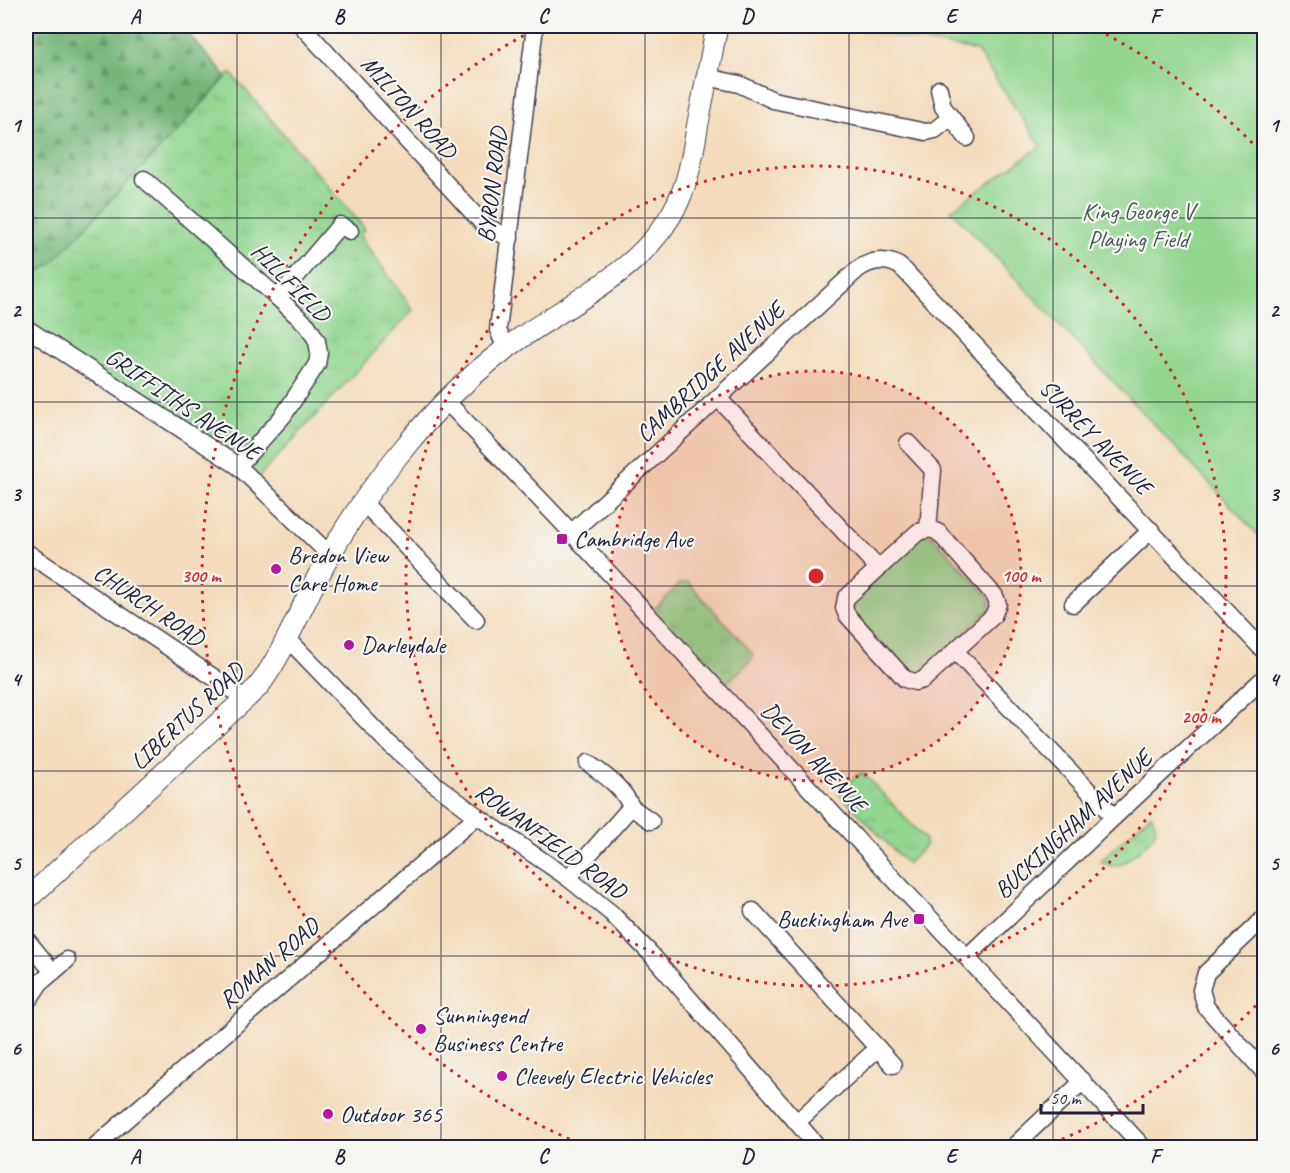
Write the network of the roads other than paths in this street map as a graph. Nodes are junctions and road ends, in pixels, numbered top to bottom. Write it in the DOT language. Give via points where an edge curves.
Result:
graph roads {
  1 [pos="302,26"];
  2 [pos="535,26"];
  3 [pos="717,26"];
  4 [pos="707,76"];
  5 [pos="939,89"];
  6 [pos="951,117"];
  7 [pos="967,138"];
  8 [pos="144,179"];
  9 [pos="350,231"];
  10 [pos="510,238"];
  11 [pos="888,262"];
  12 [pos="278,298"];
  13 [pos="26,328"];
  14 [pos="506,349"];
  15 [pos="718,398"];
  16 [pos="446,401"];
  17 [pos="908,443"];
  18 [pos="238,466"];
  19 [pos="363,501"];
  20 [pos="928,529"];
  21 [pos="1151,530"];
  22 [pos="571,533"];
  23 [pos="26,552"];
  24 [pos="330,555"];
  25 [pos="878,568"];
  26 [pos="1073,604"];
  27 [pos="476,620"];
  28 [pos="288,639"];
  29 [pos="1264,651"];
  30 [pos="956,652"];
  31 [pos="1264,678"];
  32 [pos="246,699"];
  33 [pos="588,763"];
  34 [pos="631,807"];
  35 [pos="477,816"];
  36 [pos="1114,817"];
  37 [pos="651,821"];
  38 [pos="568,878"];
  39 [pos="26,900"];
  40 [pos="753,911"];
  41 [pos="1264,918"];
  42 [pos="26,939"];
  43 [pos="967,957"];
  44 [pos="67,960"];
  45 [pos="53,972"];
  46 [pos="26,1001"];
  47 [pos="878,1048"];
  48 [pos="893,1065"];
  49 [pos="1264,1072"];
  50 [pos="1083,1081"];
  51 [pos="797,1122"];
  52 [pos="93,1148"];
  53 [pos="819,1148"];
  54 [pos="1012,1148"];
  55 [pos="1144,1148"];
  1 -- 10 [label="street, MILTON ROAD" via="485,226"];
  2 -- 10 [label="street, BYRON ROAD"];
  3 -- 4 [label="street, LIBERTUS ROAD"];
  4 -- 6 [label="street" via="739,84 773,100 926,132"];
  4 -- 14 [label="street, LIBERTUS ROAD" via="690,171 660,232 626,267"];
  5 -- 6 [label="street" via="943,107"];
  6 -- 7 [label="street"];
  8 -- 12 [label="street, HILLFIELD"];
  9 -- 12 [label="street" via="339,225"];
  10 -- 14 [label="street, BYRON ROAD" via="498,330"];
  11 -- 15 [label="street, CAMBRIDGE AVENUE" via="875,261 857,270"];
  11 -- 21 [label="street, SURREY AVENUE" via="904,270"];
  12 -- 18 [label="street, HILLFIELD" via="312,331 318,347 317,364 283,416"];
  13 -- 18 [label="street, GRIFFITHS AVENUE"];
  14 -- 16 [label="street, LIBERTUS ROAD"];
  15 -- 22 [label="street, CAMBRIDGE AVENUE"];
  15 -- 25 [label="street"];
  16 -- 19 [label="street, LIBERTUS ROAD"];
  16 -- 22 [label="street, DEVON AVENUE"];
  17 -- 20 [label="street" via="933,470"];
  18 -- 24 [label="street, GRIFFITHS AVENUE"];
  19 -- 24 [label="street, LIBERTUS ROAD"];
  19 -- 27 [label="street"];
  20 -- 25 [label="street" via="918,532"];
  20 -- 30 [label="street" via="939,533 997,599 993,616"];
  21 -- 26 [label="street"];
  21 -- 29 [label="street, SURREY AVENUE"];
  22 -- 43 [label="street, DEVON AVENUE"];
  23 -- 32 [label="street, CHURCH ROAD"];
  24 -- 28 [label="street, LIBERTUS ROAD"];
  25 -- 30 [label="street" via="846,598 844,608 883,656 905,679 915,682 923,680"];
  28 -- 32 [label="street, LIBERTUS ROAD" via="270,672"];
  28 -- 35 [label="street, ROWANFIELD ROAD" via="384,739"];
  30 -- 36 [label="street"];
  31 -- 36 [label="street, BUCKINGHAM AVENUE"];
  32 -- 39 [label="street, LIBERTUS ROAD"];
  33 -- 34 [label="street" via="627,796"];
  34 -- 37 [label="street"];
  34 -- 38 [label="street"];
  35 -- 38 [label="street, ROWANFIELD ROAD"];
  35 -- 52 [label="street, ROMAN ROAD"];
  36 -- 43 [label="street, BUCKINGHAM AVENUE"];
  38 -- 51 [label="street, ROWANFIELD ROAD" via="643,946"];
  40 -- 47 [label="street"];
  41 -- 49 [label="street" via="1206,973 1201,990 1206,1007"];
  42 -- 45 [label="street"];
  43 -- 50 [label="street, DEVON AVENUE"];
  44 -- 45 [label="street"];
  45 -- 46 [label="street"];
  47 -- 48 [label="street"];
  47 -- 51 [label="street"];
  50 -- 54 [label="street"];
  50 -- 55 [label="street, DEVON AVENUE"];
  51 -- 53 [label="street, ROWANFIELD ROAD"];
}
